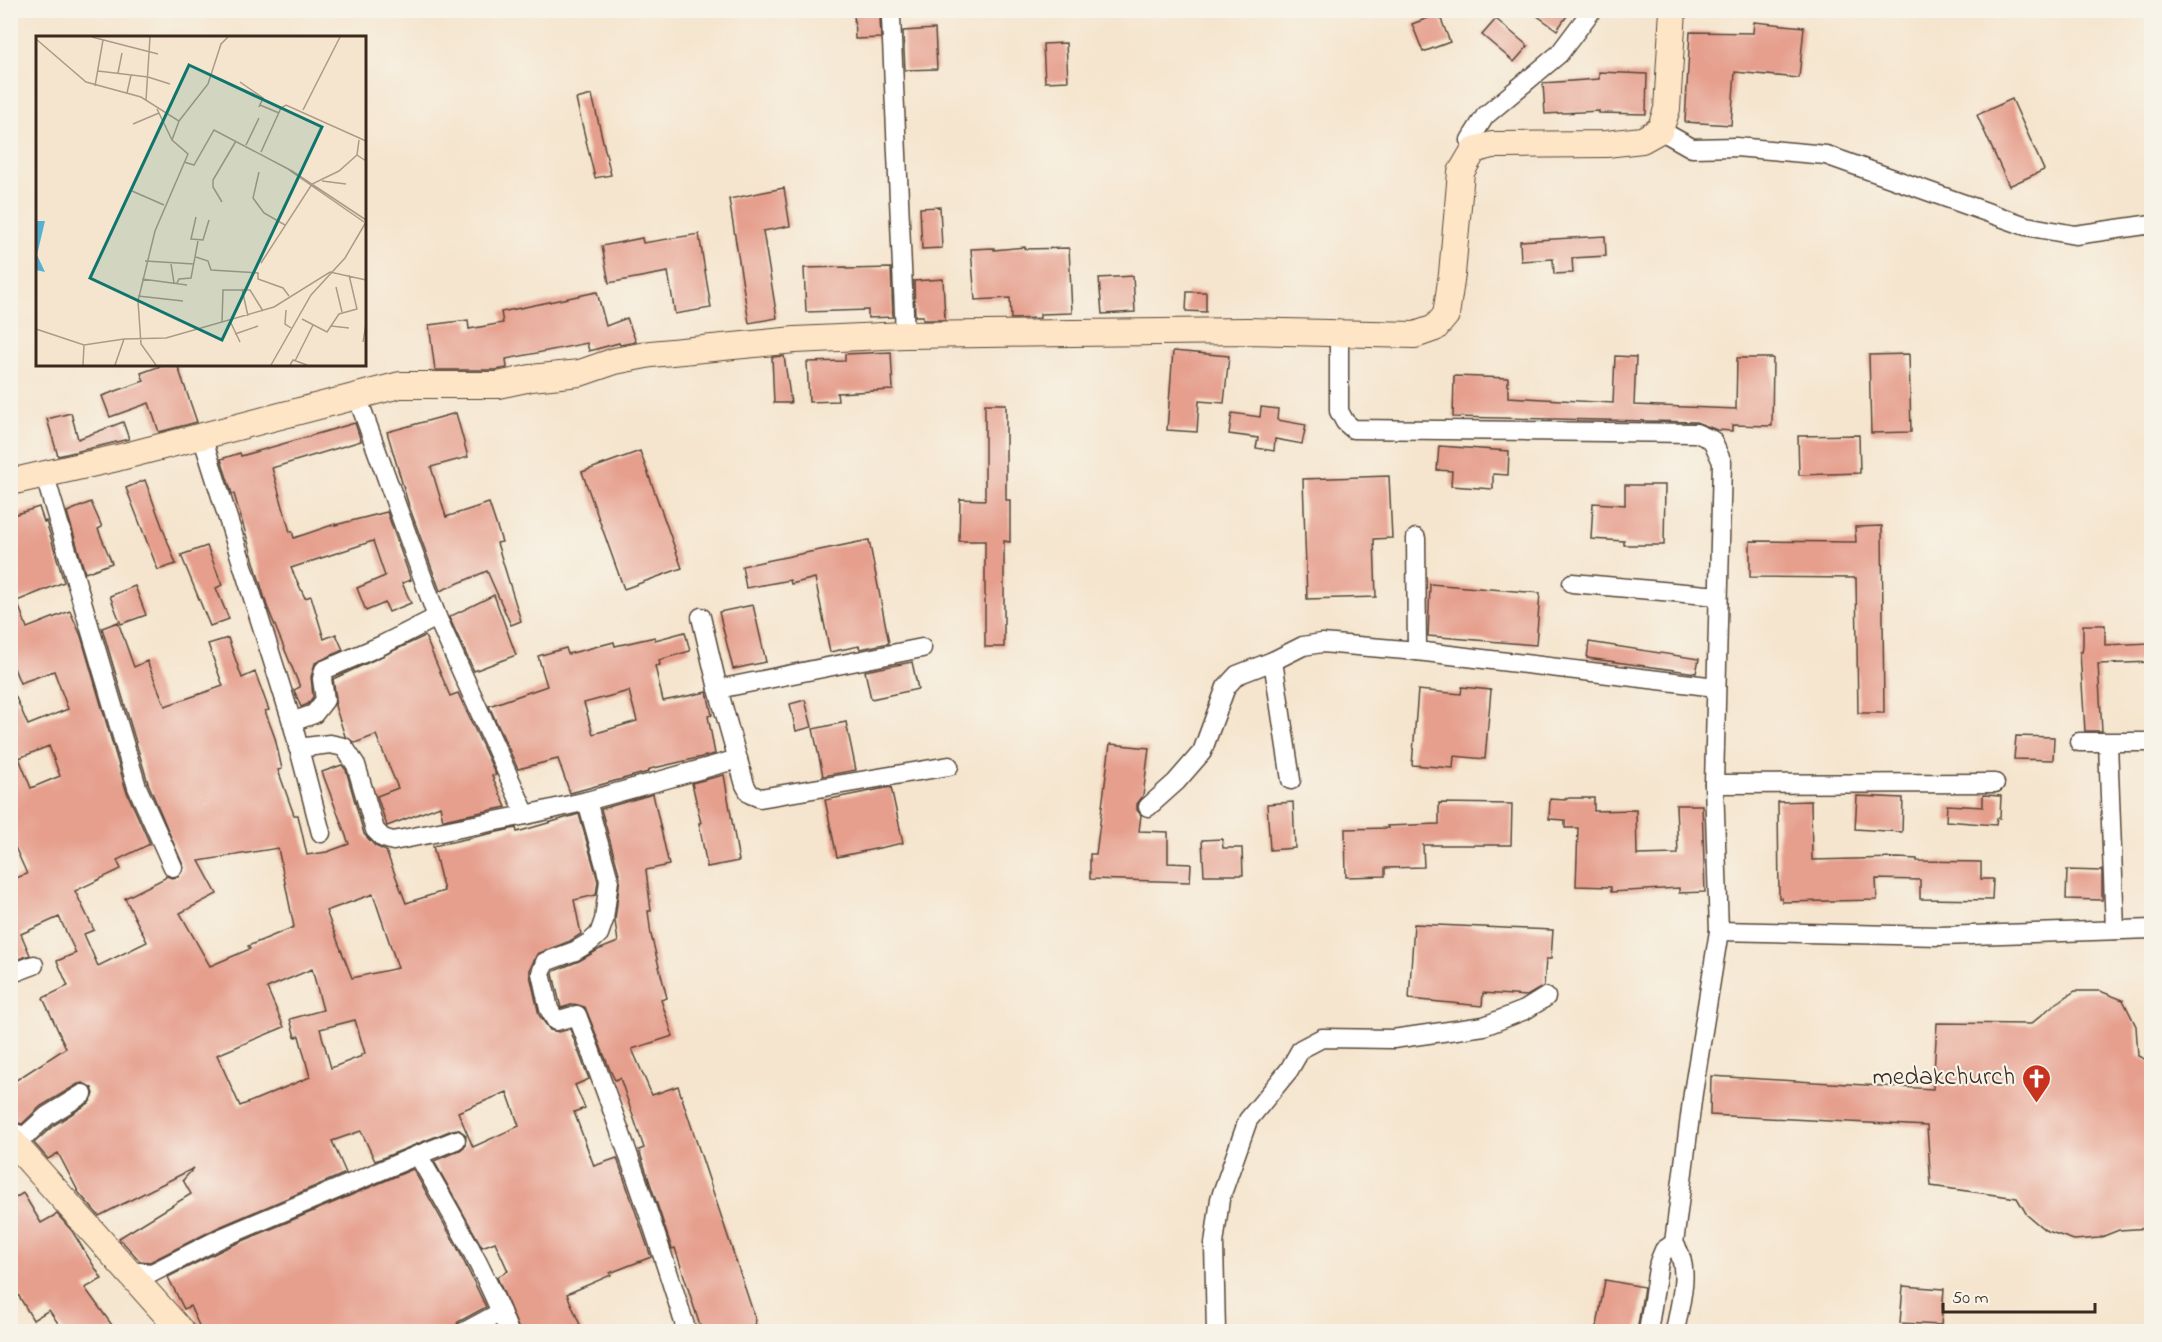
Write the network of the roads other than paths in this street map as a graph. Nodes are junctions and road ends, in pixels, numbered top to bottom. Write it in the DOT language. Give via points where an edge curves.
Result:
graph roads {
  1 [pos="1673,10"];
  2 [pos="1584,13"];
  3 [pos="891,18"];
  4 [pos="1660,130"];
  5 [pos="1474,150"];
  6 [pos="2151,224"];
  7 [pos="1339,333"];
  8 [pos="905,335"];
  9 [pos="357,396"];
  10 [pos="202,436"];
  11 [pos="44,473"];
  12 [pos="10,482"];
  13 [pos="1416,538"];
  14 [pos="1572,583"];
  15 [pos="1718,596"];
  16 [pos="437,617"];
  17 [pos="701,617"];
  18 [pos="921,648"];
  19 [pos="1417,651"];
  20 [pos="1273,661"];
  21 [pos="1716,687"];
  22 [pos="718,689"];
  23 [pos="292,722"];
  24 [pos="2079,742"];
  25 [pos="2151,742"];
  26 [pos="2109,743"];
  27 [pos="298,748"];
  28 [pos="738,759"];
  29 [pos="949,766"];
  30 [pos="1292,780"];
  31 [pos="1714,783"];
  32 [pos="1995,783"];
  33 [pos="588,801"];
  34 [pos="1148,807"];
  35 [pos="526,815"];
  36 [pos="321,833"];
  37 [pos="173,867"];
  38 [pos="2151,929"];
  39 [pos="2115,930"];
  40 [pos="1719,931"];
  41 [pos="34,965"];
  42 [pos="10,974"];
  43 [pos="1546,997"];
  44 [pos="83,1094"];
  45 [pos="10,1132"];
  46 [pos="10,1139"];
  47 [pos="456,1140"];
  48 [pos="418,1155"];
  49 [pos="1674,1243"];
  50 [pos="126,1270"];
  51 [pos="501,1312"];
  52 [pos="182,1332"];
  53 [pos="464,1332"];
  54 [pos="509,1332"];
  55 [pos="687,1332"];
  56 [pos="1216,1332"];
  57 [pos="1647,1332"];
  58 [pos="1675,1332"];
  1 -- 4 [label="street" via="1666,109"];
  2 -- 5 [label="street" via="1559,54 1485,116 1470,140"];
  3 -- 8 [label="street"];
  4 -- 5 [label="street" via="1642,141 1492,145"];
  4 -- 6 [label="street" via="1692,148 1736,147 1827,155 2026,226 2075,235"];
  5 -- 7 [label="street" via="1461,172 1446,315 1435,328 1415,334"];
  7 -- 8 [label="street"];
  7 -- 15 [label="street" via="1339,411 1353,429 1696,433 1712,440 1722,462"];
  8 -- 9 [label="street" via="795,340 651,354 615,361 580,374 498,384 400,385"];
  9 -- 10 [label="street"];
  9 -- 16 [label="street"];
  10 -- 11 [label="street"];
  10 -- 23 [label="street"];
  11 -- 12 [label="street"];
  11 -- 37 [label="street" via="137,787"];
  13 -- 19 [label="street"];
  14 -- 15 [label="street"];
  15 -- 21 [label="street"];
  16 -- 23 [label="street" via="324,670 325,700 314,714"];
  16 -- 35 [label="street"];
  17 -- 22 [label="street"];
  18 -- 22 [label="street"];
  19 -- 20 [label="street" via="1322,643 1304,646"];
  19 -- 21 [label="street"];
  20 -- 30 [label="street"];
  20 -- 34 [label="street" via="1237,675 1226,687 1202,752"];
  21 -- 31 [label="street"];
  22 -- 28 [label="street"];
  23 -- 27 [label="street"];
  24 -- 26 [label="street"];
  25 -- 26 [label="street"];
  26 -- 39 [label="street"];
  27 -- 35 [label="street" via="330,744 344,747 356,765 375,830 393,841"];
  27 -- 36 [label="street"];
  28 -- 29 [label="street" via="750,794 760,798"];
  28 -- 33 [label="street"];
  31 -- 32 [label="street"];
  31 -- 40 [label="street"];
  33 -- 35 [label="street"];
  33 -- 55 [label="street" via="609,880 604,920 599,934 590,942 545,962 541,973 549,1009 556,1021 578,1015"];
  38 -- 39 [label="street"];
  39 -- 40 [label="street" via="1940,936"];
  40 -- 49 [label="street"];
  41 -- 42 [label="street"];
  43 -- 56 [label="street" via="1484,1026 1393,1039 1322,1038 1301,1049 1248,1120 1220,1199 1214,1244"];
  44 -- 45 [label="street" via="47,1116 25,1136"];
  46 -- 50 [label="street"];
  47 -- 48 [label="street"];
  48 -- 50 [label="street" via="221,1238 152,1273"];
  48 -- 51 [label="street"];
  49 -- 57 [label="street" via="1664,1250 1659,1262"];
  49 -- 58 [label="street" via="1685,1270"];
  50 -- 52 [label="street"];
  51 -- 53 [label="street"];
  51 -- 54 [label="street"];
}
